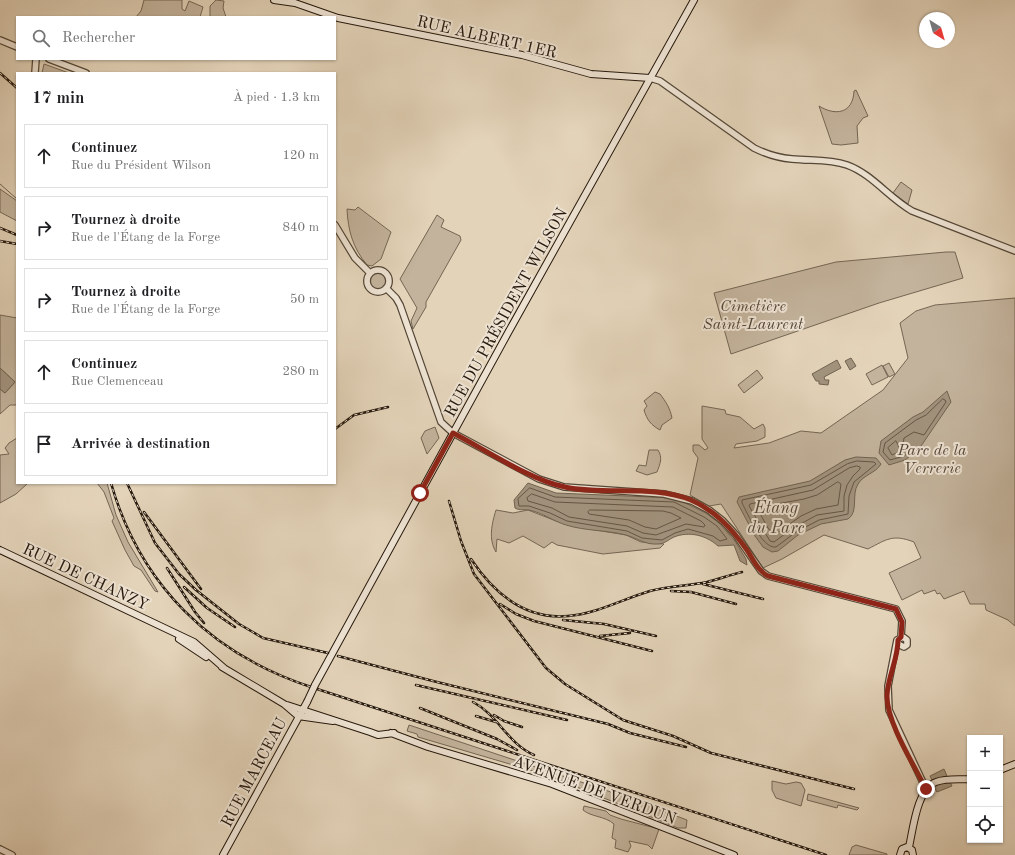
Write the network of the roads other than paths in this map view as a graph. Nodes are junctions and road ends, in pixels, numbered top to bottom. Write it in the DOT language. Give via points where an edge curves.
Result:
graph roads {
  1 [pos="274,0"];
  2 [pos="694,0"];
  3 [pos="332,16"];
  4 [pos="336,17"];
  5 [pos="0,40"];
  6 [pos="16,47"];
  7 [pos="36,60"];
  8 [pos="51,60"];
  9 [pos="35,72"];
  10 [pos="83,72"];
  11 [pos="650,78"];
  12 [pos="336,227"];
  13 [pos="1015,251"];
  14 [pos="370,273"];
  15 [pos="386,288"];
  16 [pos="453,433"];
  17 [pos="0,550"];
  18 [pos="901,637"];
  19 [pos="900,645"];
  20 [pos="315,686"];
  21 [pos="284,704"];
  22 [pos="302,710"];
  23 [pos="298,716"];
  24 [pos="333,721"];
  25 [pos="1015,764"];
  26 [pos="1003,769"];
  27 [pos="967,779"];
  28 [pos="926,789"];
  29 [pos="909,847"];
  30 [pos="0,849"];
  31 [pos="12,855"];
  32 [pos="223,855"];
  33 [pos="734,855"];
  34 [pos="900,855"];
  35 [pos="913,855"];
  1 -- 3 [label="main road, RUE ALBERT 1ER" via="295,3"];
  2 -- 11 [label="main road, RUE DU PRÉSIDENT WILSON"];
  4 -- 11 [label="main road, RUE ALBERT 1ER" via="522,55 591,74"];
  5 -- 6 [label="street"];
  7 -- 9 [label="street"];
  8 -- 10 [label="street"];
  11 -- 13 [label="street" via="660,81 762,152 782,158 824,160 847,165 862,172 899,204 912,211"];
  11 -- 16 [label="main road, RUE DU PRÉSIDENT WILSON"];
  12 -- 14 [label="street" via="355,258"];
  14 -- 15 [label="street" via="385,273 388,279"];
  14 -- 15 [label="street" via="367,281 370,289 378,292"];
  15 -- 16 [label="street" via="400,306 441,422"];
  16 -- 18 [label="street" via="540,479 564,487 664,494 692,501 709,510 731,528 765,574 896,609 902,622"];
  16 -- 20 [label="main road, RUE DU PRÉSIDENT WILSON"];
  17 -- 21 [label="main road, RUE DE CHANZY" via="161,626"];
  18 -- 19 [label="street" via="898,639"];
  18 -- 19 [label="street" via="906,638 908,642 907,645"];
  19 -- 28 [label="street" via="888,686 888,705 892,720"];
  20 -- 22 [label="main road, RUE MARCEAU, bridge"];
  21 -- 22 [label="main road, RUE DE CHANZY"];
  21 -- 23 [label="main road, RUE DE CHANZY"];
  22 -- 23 [label="main road, RUE MARCEAU"];
  22 -- 24 [label="main road, AVENUE DE VERDUN"];
  23 -- 24 [label="main road, AVENUE DE VERDUN"];
  23 -- 32 [label="main road, RUE MARCEAU"];
  24 -- 33 [label="main road, AVENUE DE VERDUN" via="378,735 398,734 552,784"];
  25 -- 26 [label="main road"];
  27 -- 28 [label="main road" via="939,781"];
  28 -- 29 [label="main road"];
  29 -- 34 [label="main road" via="902,849"];
  29 -- 35 [label="main road"];
  30 -- 31 [label="street"];
}
